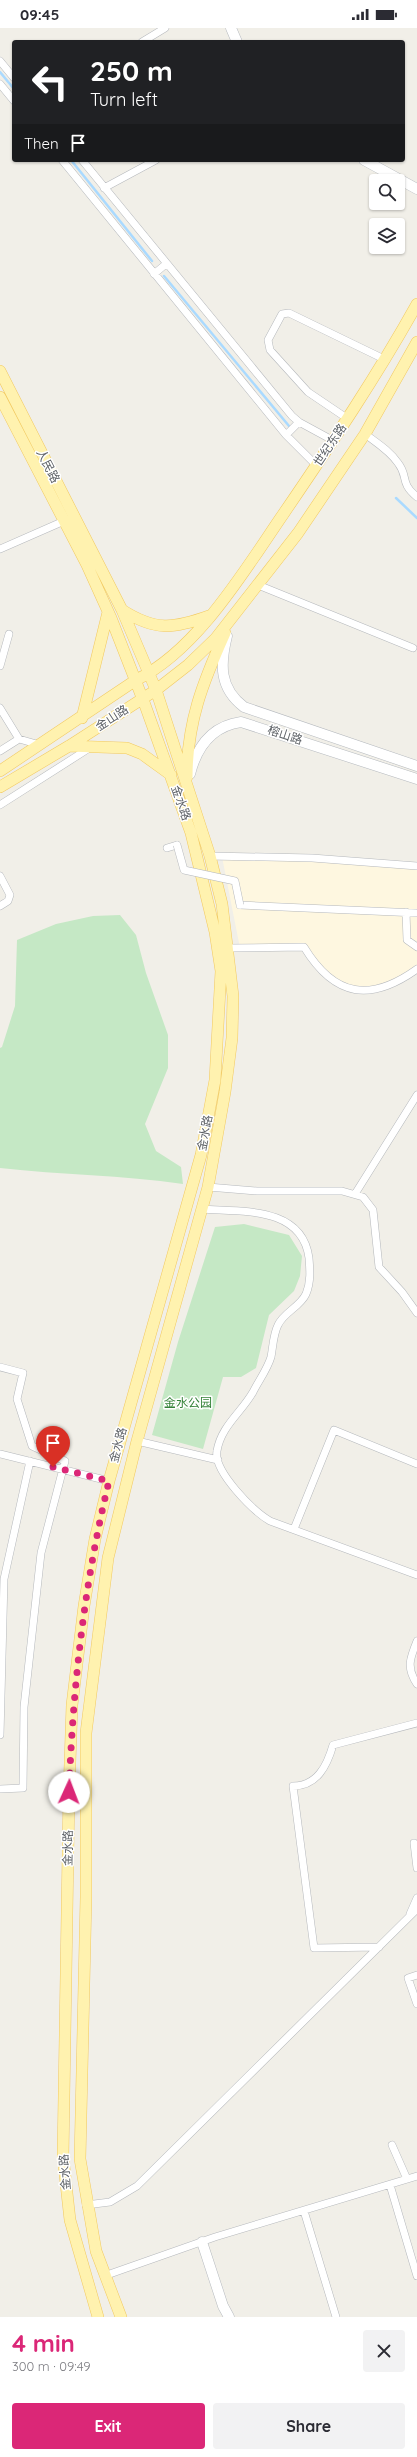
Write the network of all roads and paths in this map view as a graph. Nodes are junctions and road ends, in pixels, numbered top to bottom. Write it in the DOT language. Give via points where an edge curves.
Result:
graph roads {
  1 [pos="165,28"];
  2 [pos="231,28"];
  3 [pos="145,40"];
  4 [pos="236,40"];
  5 [pos="0,61"];
  6 [pos="12,76"];
  7 [pos="0,84"];
  8 [pos="12,99"];
  9 [pos="64,162"];
  10 [pos="84,162"];
  11 [pos="152,162"];
  12 [pos="368,162"];
  13 [pos="104,188"];
  14 [pos="417,189"];
  15 [pos="166,264"];
  16 [pos="154,274"];
  17 [pos="417,304"];
  18 [pos="417,342"];
  19 [pos="386,360"];
  20 [pos="0,371"];
  21 [pos="0,397"];
  22 [pos="348,419"];
  23 [pos="299,422"];
  24 [pos="365,434"];
  25 [pos="286,435"];
  26 [pos="334,441"];
  27 [pos="316,465"];
  28 [pos="417,497"];
  29 [pos="64,521"];
  30 [pos="0,549"];
  31 [pos="258,585"];
  32 [pos="122,610"];
  33 [pos="108,612"];
  34 [pos="211,615"];
  35 [pos="230,623"];
  36 [pos="9,634"];
  37 [pos="412,648"];
  38 [pos="0,666"];
  39 [pos="149,674"];
  40 [pos="136,680"];
  41 [pos="156,690"];
  42 [pos="142,698"];
  43 [pos="0,708"];
  44 [pos="82,718"];
  45 [pos="19,740"];
  46 [pos="40,745"];
  47 [pos="69,746"];
  48 [pos="93,746"];
  49 [pos="0,751"];
  50 [pos="417,766"];
  51 [pos="0,771"];
  52 [pos="171,776"];
  53 [pos="417,779"];
  54 [pos="0,787"];
  55 [pos="187,788"];
  56 [pos="0,805"];
  57 [pos="167,848"];
  58 [pos="210,856"];
  59 [pos="417,866"];
  60 [pos="0,876"];
  61 [pos="0,906"];
  62 [pos="406,912"];
  63 [pos="417,913"];
  64 [pos="417,947"];
  65 [pos="229,948"];
  66 [pos="417,969"];
  67 [pos="417,1095"];
  68 [pos="208,1187"];
  69 [pos="355,1194"];
  70 [pos="202,1209"];
  71 [pos="417,1313"];
  72 [pos="0,1367"];
  73 [pos="137,1441"];
  74 [pos="0,1454"];
  75 [pos="218,1460"];
  76 [pos="30,1461"];
  77 [pos="417,1464"];
  78 [pos="64,1469"];
  79 [pos="109,1481"];
  80 [pos="294,1529"];
  81 [pos="417,1575"];
  82 [pos="2,1579"];
  83 [pos="417,1641"];
  84 [pos="417,1684"];
  85 [pos="417,1723"];
  86 [pos="0,1736"];
  87 [pos="0,1789"];
  88 [pos="414,1843"];
  89 [pos="417,1868"];
  90 [pos="417,1898"];
  91 [pos="417,1909"];
  92 [pos="409,1917"];
  93 [pos="379,1947"];
  94 [pos="417,1975"];
  95 [pos="417,2004"];
  96 [pos="392,2145"];
  97 [pos="417,2176"];
  98 [pos="407,2179"];
  99 [pos="390,2185"];
  100 [pos="86,2205"];
  101 [pos="304,2211"];
  102 [pos="202,2242"];
  103 [pos="104,2276"];
  104 [pos="417,2276"];
  105 [pos="98,2317"];
  106 [pos="121,2317"];
  107 [pos="229,2317"];
  108 [pos="336,2317"];
  1 -- 3 [label="street"];
  2 -- 4 [label="main road"];
  5 -- 6 [label="street"];
  7 -- 8 [label="street"];
  9 -- 16 [label="street"];
  10 -- 13 [label="street"];
  11 -- 13 [label="street"];
  12 -- 14 [label="main road"];
  13 -- 15 [label="street"];
  15 -- 16 [label="street"];
  15 -- 23 [label="street"];
  16 -- 25 [label="street"];
  17 -- 19 [label="main road, 世纪东路"];
  18 -- 24 [label="main road, 世纪东路"];
  19 -- 22 [label="main road, 世纪东路"];
  19 -- 22 [label="street" via="289,313 282,314 277,320 268,340 270,350 308,392"];
  20 -- 32 [label="main road, 人民路"];
  21 -- 29 [label="main road, 人民路"];
  22 -- 26 [label="main road, 世纪东路"];
  23 -- 25 [label="street"];
  23 -- 26 [label="street"];
  24 -- 28 [label="street" via="399,463 407,488"];
  24 -- 31 [label="main road, 世纪东路" via="298,533"];
  25 -- 27 [label="street"];
  26 -- 27 [label="main road, 世纪东路"];
  27 -- 34 [label="main road, 世纪东路" via="237,582"];
  29 -- 30 [label="street"];
  29 -- 33 [label="main road, 人民路"];
  31 -- 35 [label="main road, 世纪东路"];
  31 -- 37 [label="street"];
  32 -- 34 [label="main road" via="139,621 163,627 188,623"];
  32 -- 39 [label="main road, 人民路"];
  33 -- 40 [label="main road, 人民路"];
  33 -- 44 [label="main road"];
  34 -- 39 [label="main road, 金山路" via="171,658"];
  35 -- 41 [label="main road, 金山路" via="188,665"];
  35 -- 50 [label="main road, 榕山路" via="222,670 231,696 244,707"];
  35 -- 55 [label="main road" via="198,695 187,756"];
  36 -- 38 [label="street"];
  39 -- 40 [label="main road, 金山路"];
  39 -- 41 [label="main road, 金水路"];
  40 -- 42 [label="main road, 金水路"];
  40 -- 44 [label="main road, 金山路"];
  41 -- 42 [label="main road, 金山路"];
  41 -- 55 [label="main road, 金水路"];
  42 -- 47 [label="main road, 金山路"];
  42 -- 52 [label="main road, 金水路"];
  43 -- 45 [label="street"];
  44 -- 46 [label="main road, 金山路"];
  45 -- 46 [label="street"];
  45 -- 49 [label="street"];
  46 -- 51 [label="main road, 金山路"];
  47 -- 48 [label="main road"];
  47 -- 54 [label="main road, 金山路"];
  48 -- 52 [label="main road" via="113,746 142,754"];
  48 -- 56 [label="street"];
  52 -- 79 [label="main road, 金水路" via="191,833 215,932 221,971 216,1080 189,1204 132,1393"];
  53 -- 55 [label="main road, 榕山路" via="241,722 220,728 200,747 193,762"];
  55 -- 58 [label="main road, 金水路"];
  57 -- 62 [label="street, bridge" via="177,845 184,870 235,881 240,905"];
  58 -- 59 [label="street" via="312,858"];
  58 -- 65 [label="main road, 金水路" via="222,904"];
  60 -- 61 [label="street" via="10,895 8,901"];
  62 -- 63 [label="street"];
  62 -- 64 [label="street" via="407,940"];
  65 -- 66 [label="street" via="304,948 315,963 332,978 352,990 364,991 389,986"];
  65 -- 68 [label="main road, 金水路" via="234,996 232,1038 221,1123"];
  67 -- 69 [label="street"];
  68 -- 69 [label="street" via="257,1191 342,1191"];
  68 -- 70 [label="main road, 金水路"];
  69 -- 71 [label="street" via="369,1202 373,1210 379,1267"];
  70 -- 73 [label="main road, 金水路"];
  70 -- 75 [label="street" via="258,1212 276,1216 289,1223 299,1234 308,1253 310,1269 309,1286 305,1296 278,1323 267,1368 226,1428 217,1452"];
  72 -- 78 [label="street" via="23,1373 17,1398 32,1446 65,1461"];
  73 -- 75 [label="street"];
  73 -- 100 [label="main road, 金水路" via="108,1558 86,1733 86,1905 80,2159"];
  74 -- 76 [label="street"];
  75 -- 80 [label="street" via="241,1496 257,1514"];
  76 -- 78 [label="street"];
  76 -- 82 [label="street"];
  77 -- 80 [label="street" via="334,1430"];
  78 -- 79 [label="street"];
  78 -- 87 [label="street" via="41,1553 24,1707 23,1788"];
  79 -- 105 [label="main road, 金水路" via="94,1547 72,1704 63,2157 70,2220"];
  80 -- 81 [label="street"];
  82 -- 86 [label="street"];
  83 -- 84 [label="street" via="408,1664"];
  85 -- 93 [label="street" via="333,1745 329,1761 318,1776 304,1786 293,1786 314,1948"];
  88 -- 89 [label="street"];
  90 -- 92 [label="street"];
  91 -- 92 [label="street"];
  92 -- 93 [label="street"];
  93 -- 100 [label="street" via="137,2186 110,2202"];
  94 -- 95 [label="street" via="408,1978"];
  96 -- 98 [label="street"];
  97 -- 98 [label="street"];
  98 -- 99 [label="street"];
  99 -- 101 [label="street"];
  99 -- 104 [label="street"];
  100 -- 103 [label="main road, 金水路"];
  101 -- 102 [label="street"];
  101 -- 108 [label="street"];
  102 -- 103 [label="street"];
  102 -- 107 [label="main road"];
  103 -- 106 [label="main road, 金水路"];
}
